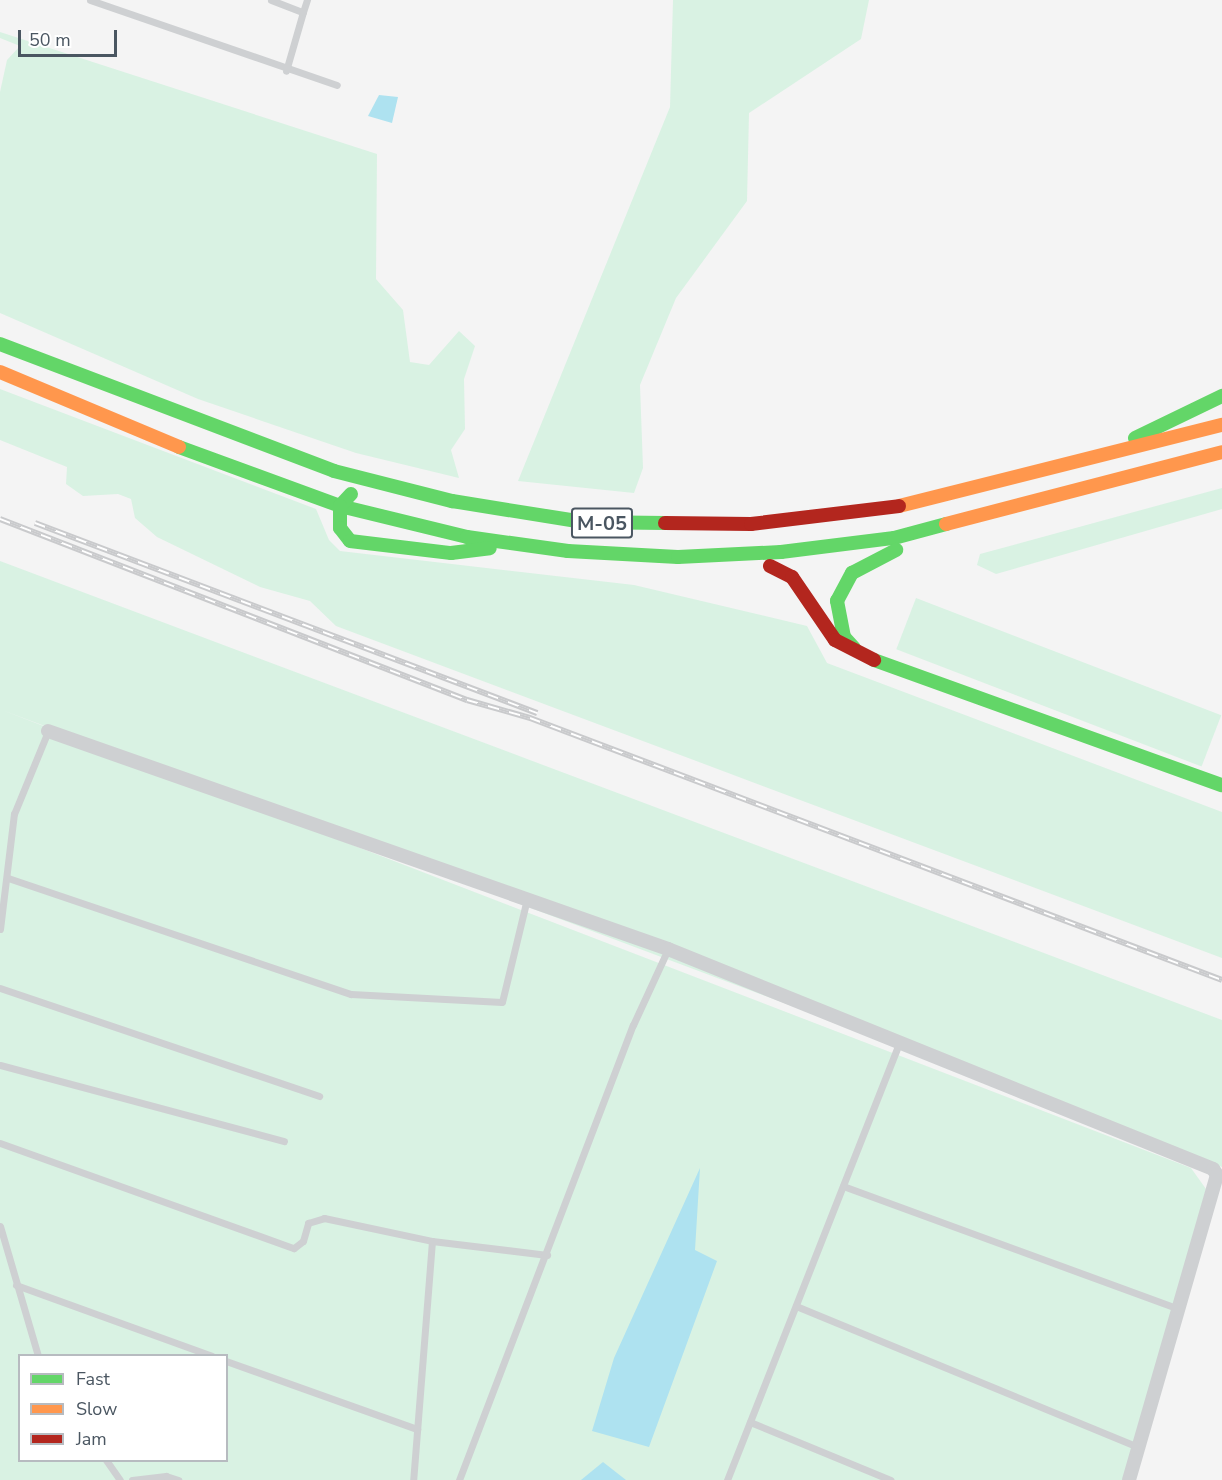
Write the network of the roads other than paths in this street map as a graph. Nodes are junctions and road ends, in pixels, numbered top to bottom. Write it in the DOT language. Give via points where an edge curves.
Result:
graph roads {
  1 [pos="90,0"];
  2 [pos="271,0"];
  3 [pos="307,0"];
  4 [pos="303,12"];
  5 [pos="286,71"];
  6 [pos="337,85"];
  7 [pos="0,344"];
  8 [pos="0,372"];
  9 [pos="1222,396"];
  10 [pos="1222,425"];
  11 [pos="1222,452"];
  12 [pos="1088,461"];
  13 [pos="452,501"];
  14 [pos="340,506"];
  15 [pos="998,514"];
  16 [pos="514,545"];
  17 [pos="896,550"];
  18 [pos="678,557"];
  19 [pos="770,566"];
  20 [pos="859,654"];
  21 [pos="48,731"];
  22 [pos="1222,785"];
  23 [pos="8,878"];
  24 [pos="526,903"];
  25 [pos="0,929"];
  26 [pos="668,949"];
  27 [pos="0,988"];
  28 [pos="899,1044"];
  29 [pos="0,1065"];
  30 [pos="319,1096"];
  31 [pos="284,1141"];
  32 [pos="0,1143"];
  33 [pos="843,1186"];
  34 [pos="0,1226"];
  35 [pos="432,1241"];
  36 [pos="546,1255"];
  37 [pos="16,1285"];
  38 [pos="796,1306"];
  39 [pos="1176,1308"];
  40 [pos="37,1354"];
  41 [pos="206,1354"];
  42 [pos="228,1362"];
  43 [pos="750,1422"];
  44 [pos="417,1429"];
  45 [pos="1138,1447"];
  46 [pos="106,1462"];
  47 [pos="120,1480"];
  48 [pos="132,1480"];
  49 [pos="177,1480"];
  50 [pos="413,1480"];
  51 [pos="459,1480"];
  52 [pos="727,1480"];
  53 [pos="891,1480"];
  54 [pos="1129,1480"];
  1 -- 5 [label="lane"];
  2 -- 4 [label="lane"];
  3 -- 4 [label="lane"];
  4 -- 5 [label="lane"];
  5 -- 6 [label="lane"];
  7 -- 13 [label="main road, М-05" via="334,471"];
  8 -- 14 [label="main road, М-05" via="175,445"];
  9 -- 12 [label="main road"];
  10 -- 12 [label="main road, М-05"];
  11 -- 15 [label="main road, М-05"];
  12 -- 13 [label="main road, М-05" via="878,510 751,524 583,522"];
  13 -- 14 [label="main road" via="362,491"];
  14 -- 16 [label="main road, М-05"];
  14 -- 16 [label="main road" via="340,528 350,541 370,547 451,553"];
  15 -- 17 [label="main road" via="942,541"];
  15 -- 18 [label="main road, М-05" via="883,540"];
  16 -- 18 [label="main road, М-05"];
  17 -- 19 [label="main road"];
  17 -- 20 [label="main road" via="852,573 837,601 844,637"];
  18 -- 19 [label="main road" via="720,568"];
  19 -- 20 [label="main road" via="792,577 836,640"];
  20 -- 22 [label="main road"];
  21 -- 23 [label="lane" via="14,814"];
  21 -- 24 [label="street"];
  23 -- 24 [label="lane" via="351,994 502,1002"];
  23 -- 25 [label="lane"];
  24 -- 26 [label="street"];
  26 -- 28 [label="street"];
  26 -- 36 [label="lane"];
  27 -- 30 [label="lane"];
  28 -- 33 [label="lane"];
  28 -- 39 [label="street" via="1214,1169 1217,1175"];
  29 -- 31 [label="lane"];
  32 -- 35 [label="lane" via="294,1248 303,1241 308,1223 324,1218"];
  33 -- 38 [label="lane"];
  33 -- 39 [label="lane"];
  34 -- 37 [label="lane"];
  35 -- 36 [label="lane"];
  35 -- 44 [label="lane"];
  36 -- 51 [label="lane"];
  37 -- 40 [label="lane"];
  37 -- 41 [label="lane"];
  38 -- 43 [label="lane"];
  38 -- 45 [label="lane"];
  39 -- 45 [label="street"];
  42 -- 44 [label="lane"];
  43 -- 52 [label="lane"];
  43 -- 53 [label="lane"];
  44 -- 50 [label="lane"];
  45 -- 54 [label="street"];
  46 -- 47 [label="lane"];
  48 -- 49 [label="lane" via="166,1476"];
}
